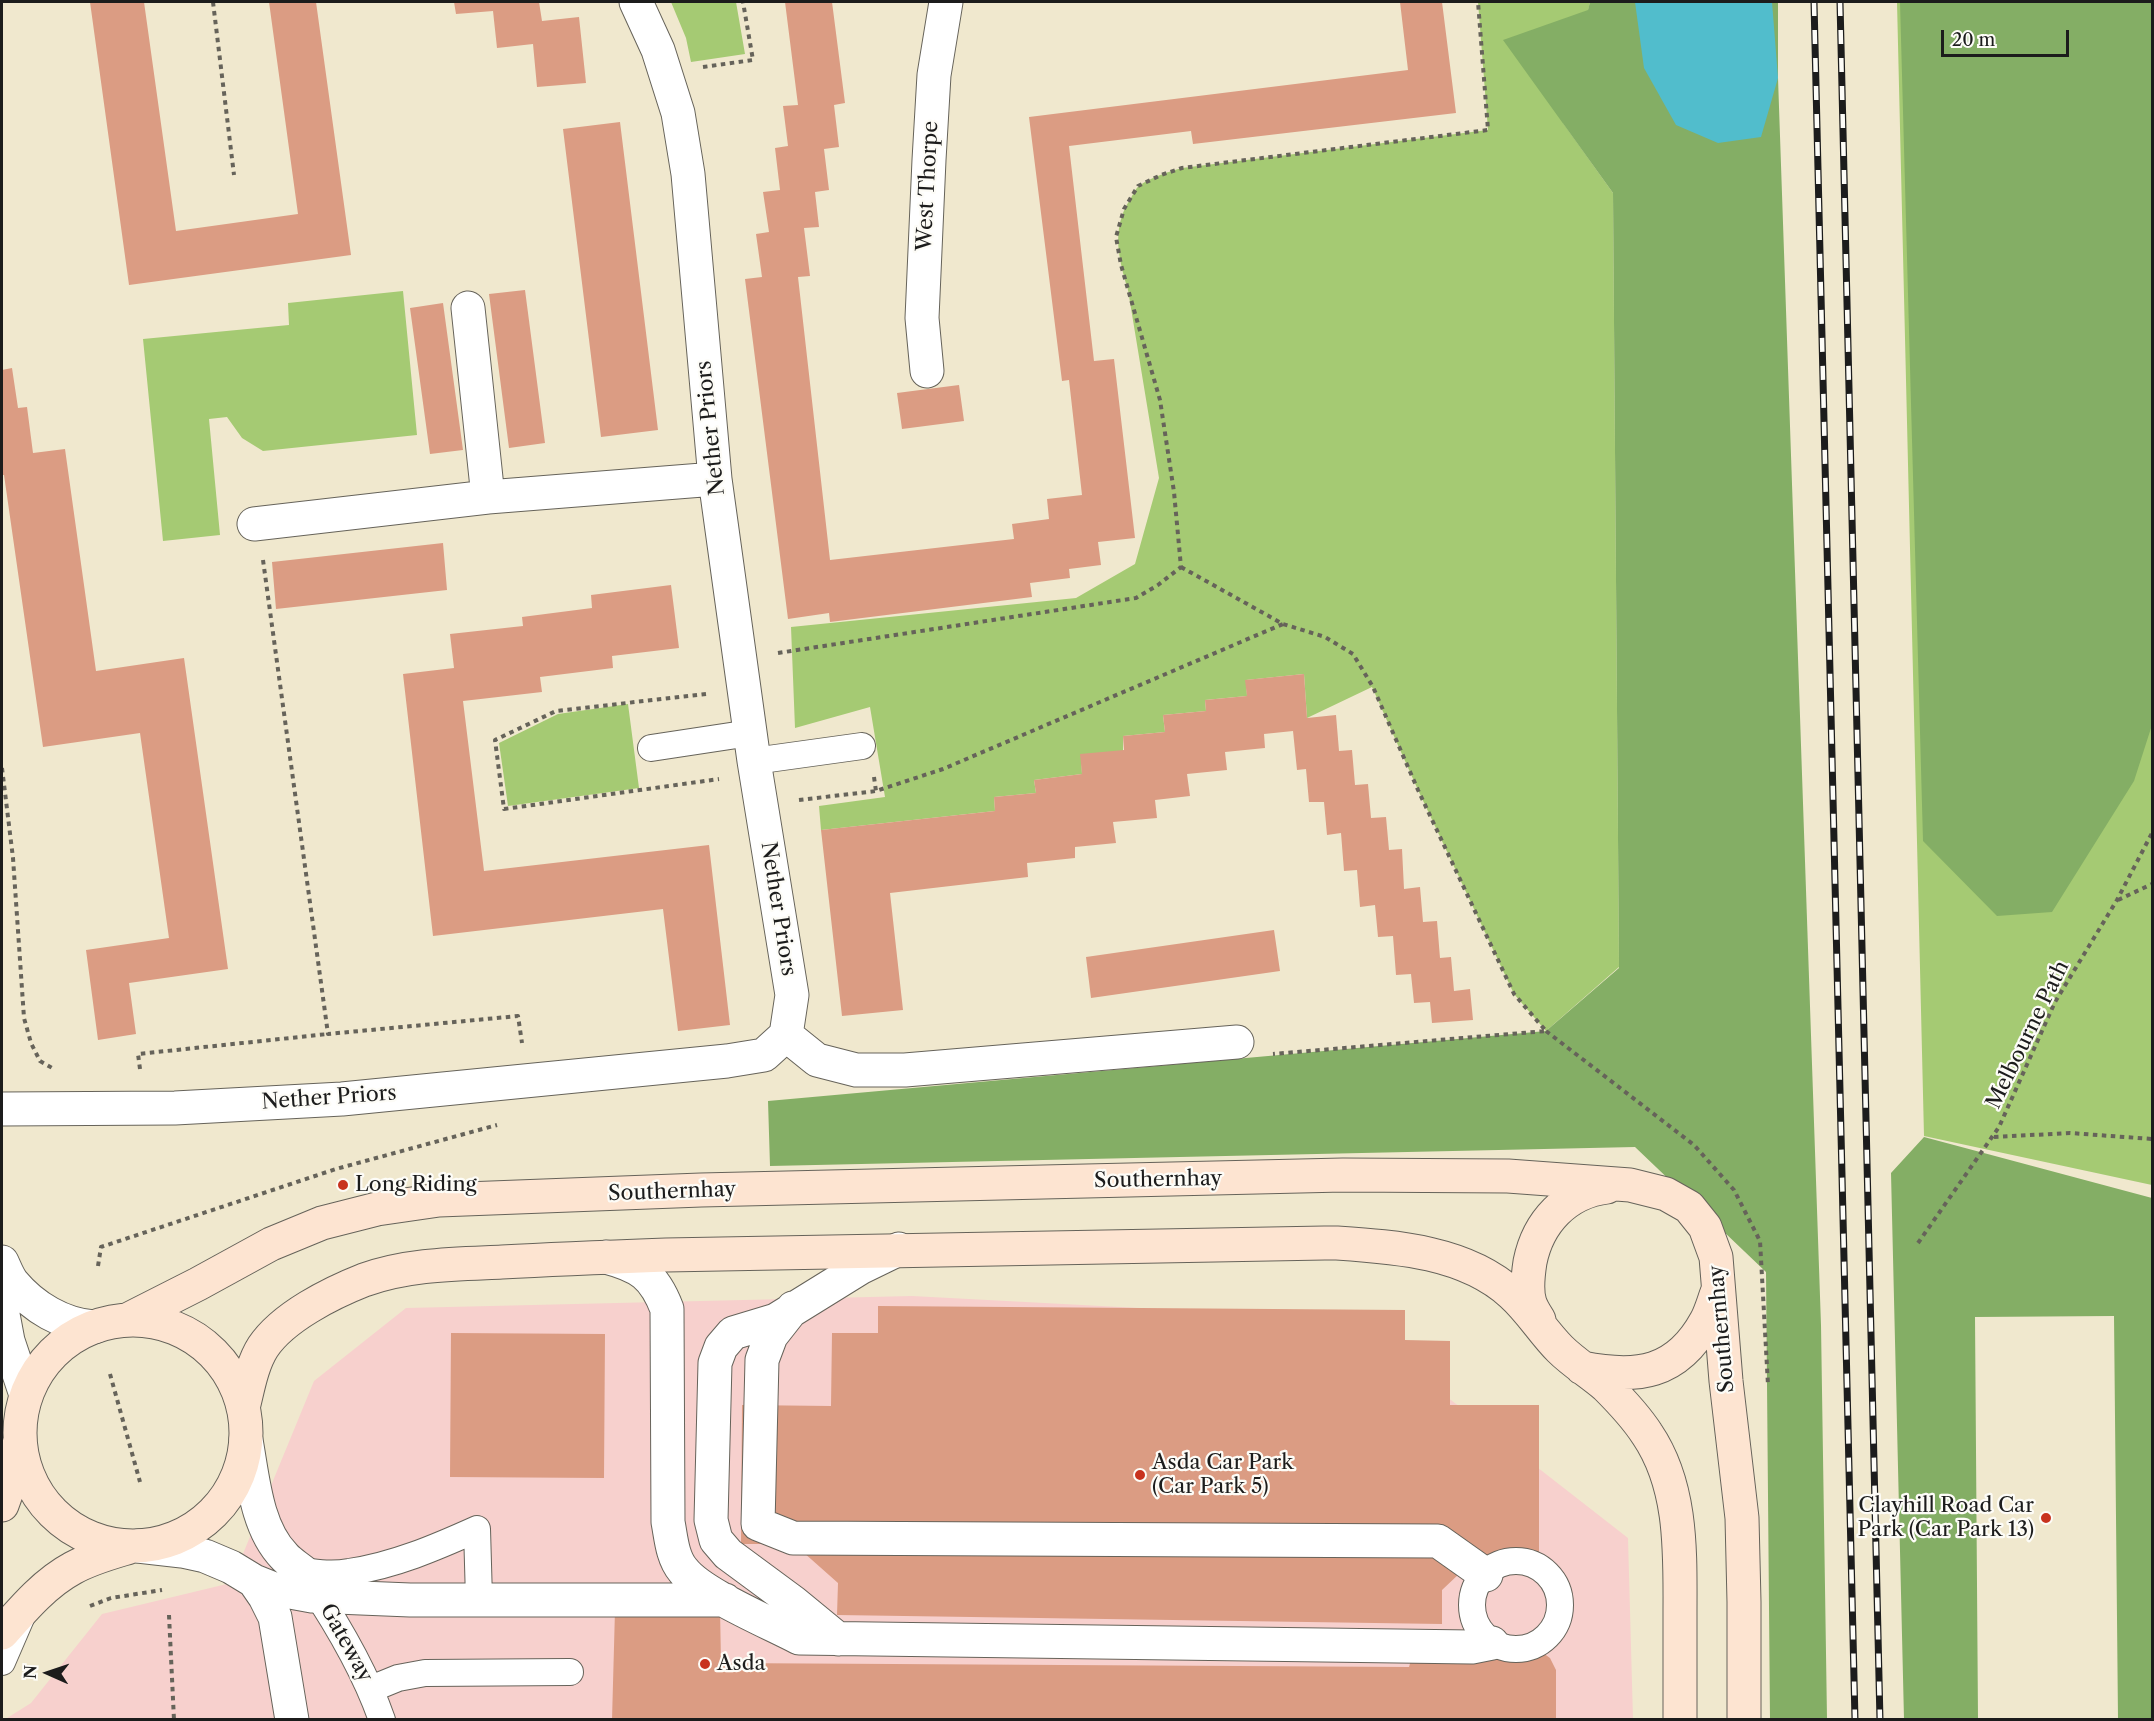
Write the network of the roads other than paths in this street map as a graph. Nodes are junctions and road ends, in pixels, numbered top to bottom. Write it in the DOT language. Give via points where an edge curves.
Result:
graph roads {
  1 [pos="636,2"];
  2 [pos="946,2"];
  3 [pos="468,308"];
  4 [pos="927,371"];
  5 [pos="715,479"];
  6 [pos="488,496"];
  7 [pos="258,537"];
  8 [pos="862,746"];
  9 [pos="651,748"];
  10 [pos="760,751"];
  11 [pos="786,1035"];
  12 [pos="1237,1042"];
  13 [pos="2,1109"];
  14 [pos="1630,1185"];
  15 [pos="899,1249"];
  16 [pos="606,1257"];
  17 [pos="2,1262"];
  18 [pos="1718,1289"];
  19 [pos="793,1308"];
  20 [pos="2,1309"];
  21 [pos="127,1320"];
  22 [pos="94,1326"];
  23 [pos="1542,1326"];
  24 [pos="1582,1368"];
  25 [pos="26,1395"];
  26 [pos="243,1408"];
  27 [pos="20,1436"];
  28 [pos="246,1440"];
  29 [pos="2,1505"];
  30 [pos="136,1546"];
  31 [pos="1486,1575"];
  32 [pos="254,1581"];
  33 [pos="311,1584"];
  34 [pos="479,1599"];
  35 [pos="726,1600"];
  36 [pos="27,1605"];
  37 [pos="2,1633"];
  38 [pos="838,1639"];
  39 [pos="1492,1643"];
  40 [pos="2,1662"];
  41 [pos="570,1672"];
  42 [pos="371,1689"];
  43 [pos="292,1719"];
  44 [pos="382,1719"];
  45 [pos="1680,1719"];
  46 [pos="1744,1719"];
  1 -- 5 [label="street, Nether Priors" via="658,50 678,113 688,174"];
  2 -- 4 [label="street, West Thorpe" via="934,75 928,160 922,318"];
  3 -- 6 [label="street"];
  5 -- 6 [label="street"];
  5 -- 10 [label="street, Nether Priors"];
  6 -- 7 [label="street"];
  8 -- 10 [label="lane"];
  9 -- 10 [label="lane"];
  10 -- 11 [label="street, Nether Priors" via="792,995"];
  11 -- 12 [label="street" via="817,1060 856,1070 905,1070"];
  11 -- 13 [label="street, Nether Priors" via="764,1054 727,1061 342,1099 175,1108"];
  14 -- 18 [label="street, Southernhay" via="1666,1194 1689,1207 1705,1227 1716,1257"];
  14 -- 21 [label="street, Southernhay" via="1508,1176 1343,1175 439,1200 377,1209 322,1223 271,1244"];
  14 -- 23 [label="street" via="1593,1189 1567,1201 1548,1219 1534,1245 1528,1275 1530,1303"];
  15 -- 16 [label="street"];
  15 -- 19 [label="street"];
  15 -- 23 [label="street" via="1337,1243 1379,1246 1455,1261 1489,1275"];
  16 -- 26 [label="street" via="446,1264 367,1279 335,1292 280,1329 263,1347"];
  16 -- 35 [label="street" via="632,1264 650,1277 667,1309 668,1512 673,1550 682,1570"];
  17 -- 22 [label="street" via="12,1282 34,1303 58,1318"];
  18 -- 24 [label="street" via="1707,1320 1688,1347 1665,1365 1613,1374"];
  18 -- 46 [label="street, Southernhay" via="1742,1518"];
  19 -- 31 [label="street" via="782,1346 777,1531 793,1538 1438,1541"];
  19 -- 38 [label="street" via="776,1320 733,1333 721,1347 716,1364 711,1520 716,1540 728,1554"];
  20 -- 25 [label="street"];
  21 -- 22 [label="street"];
  21 -- 26 [label="street" via="153,1321 201,1342 220,1361"];
  22 -- 25 [label="street" via="60,1346"];
  23 -- 24 [label="street"];
  24 -- 45 [label="street" via="1626,1407 1648,1435 1664,1466 1676,1510 1680,1561"];
  25 -- 27 [label="street"];
  26 -- 28 [label="street"];
  27 -- 29 [label="street" via="15,1469"];
  27 -- 30 [label="street" via="32,1484 64,1523 110,1544"];
  28 -- 30 [label="street" via="241,1467 212,1514 165,1541"];
  28 -- 33 [label="street" via="258,1505 268,1534"];
  30 -- 32 [label="street" via="205,1556"];
  30 -- 36 [label="street" via="72,1568"];
  31 -- 39 [label="lane" via="1477,1584 1472,1606 1475,1623"];
  31 -- 39 [label="lane" via="1511,1561 1535,1565 1552,1578 1560,1600 1558,1621 1542,1641 1523,1649"];
  32 -- 33 [label="street" via="292,1594"];
  32 -- 43 [label="street" via="275,1617"];
  33 -- 34 [label="street" via="410,1600"];
  33 -- 34 [label="lane" via="326,1574 386,1564 477,1529"];
  33 -- 42 [label="lane, Gateway"];
  34 -- 35 [label="street"];
  35 -- 38 [label="street" via="800,1638"];
  36 -- 37 [label="street"];
  36 -- 40 [label="lane"];
  38 -- 39 [label="street" via="1472,1647"];
  41 -- 42 [label="lane" via="424,1673"];
  42 -- 44 [label="lane, Gateway"];
}
